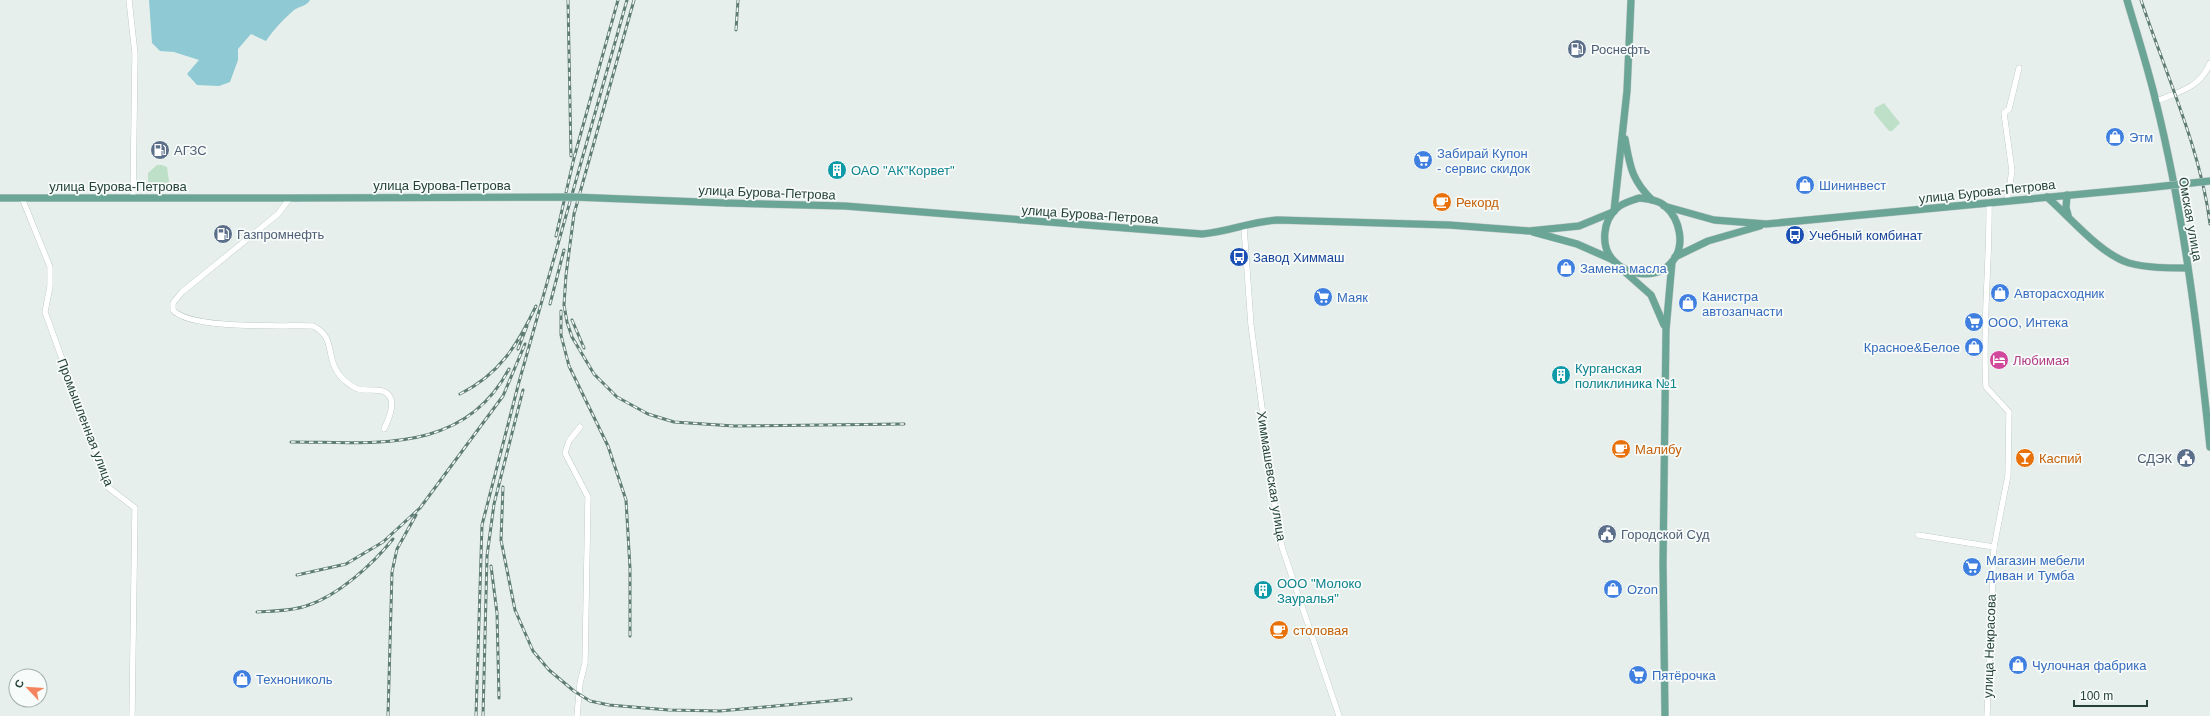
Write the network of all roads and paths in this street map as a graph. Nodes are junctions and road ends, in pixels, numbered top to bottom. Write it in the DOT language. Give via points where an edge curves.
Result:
graph roads {
  1 [pos="129,0"];
  2 [pos="1632,0"];
  3 [pos="2127,0"];
  4 [pos="2210,63"];
  5 [pos="2019,68"];
  6 [pos="2156,101"];
  7 [pos="1623,131"];
  8 [pos="2210,181"];
  9 [pos="2067,195"];
  10 [pos="133,197"];
  11 [pos="2048,197"];
  12 [pos="0,198"];
  13 [pos="22,198"];
  14 [pos="294,198"];
  15 [pos="1652,200"];
  16 [pos="2007,201"];
  17 [pos="1989,202"];
  18 [pos="1664,206"];
  19 [pos="1613,212"];
  20 [pos="2068,215"];
  21 [pos="1766,224"];
  22 [pos="1244,227"];
  23 [pos="1529,231"];
  24 [pos="1611,259"];
  25 [pos="1674,260"];
  26 [pos="1621,268"];
  27 [pos="2187,268"];
  28 [pos="1666,330"];
  29 [pos="580,427"];
  30 [pos="384,429"];
  31 [pos="2210,447"];
  32 [pos="1918,535"];
  33 [pos="1994,547"];
  34 [pos="132,716"];
  35 [pos="577,716"];
  36 [pos="1339,716"];
  37 [pos="1665,716"];
  38 [pos="1987,716"];
  1 -- 10 [label="street" via="135,54"];
  2 -- 7 [label="main road"];
  3 -- 6 [label="main road, Омская улица"];
  4 -- 6 [label="street" via="2201,80 2193,87"];
  5 -- 16 [label="street" via="2009,109 2004,113 2012,171"];
  6 -- 27 [label="main road, Омская улица"];
  7 -- 15 [label="main road" via="1630,170 1641,189"];
  7 -- 19 [label="main road"];
  8 -- 9 [label="main road, улица Бурова-Петрова, bridge"];
  9 -- 11 [label="main road, улица Бурова-Петрова"];
  9 -- 20 [label="main road"];
  10 -- 13 [label="main road, улица Бурова-Петрова"];
  10 -- 14 [label="main road, улица Бурова-Петрова"];
  11 -- 16 [label="main road, улица Бурова-Петрова"];
  11 -- 20 [label="main road"];
  12 -- 13 [label="main road, улица Бурова-Петрова"];
  13 -- 34 [label="street, Промышленная улица" via="50,267 46,312 106,481 114,493 135,508"];
  14 -- 22 [label="main road, улица Бурова-Петрова, bridge" via="558,197 845,206 1183,233 1223,232"];
  14 -- 30 [label="street" via="182,292 173,303 173,310 183,317 215,324 313,326 322,330 327,338 332,365 344,380 359,390 382,391 391,398 391,408"];
  15 -- 18 [label="main road"];
  15 -- 19 [label="main road" via="1639,198 1626,202"];
  16 -- 17 [label="main road, улица Бурова-Петрова"];
  17 -- 21 [label="main road, улица Бурова-Петрова"];
  17 -- 33 [label="street, улица Некрасова" via="1986,387 2010,412 2008,475"];
  18 -- 21 [label="main road, улица Бурова-Петрова" via="1714,220"];
  18 -- 25 [label="main road" via="1673,215 1680,231"];
  19 -- 23 [label="main road, улица Бурова-Петрова" via="1579,226"];
  19 -- 24 [label="main road" via="1604,233 1605,246"];
  20 -- 27 [label="main road" via="2093,240 2120,259 2142,266"];
  21 -- 25 [label="main road, улица Бурова-Петрова" via="1708,242"];
  22 -- 23 [label="main road, улица Бурова-Петрова" via="1262,220 1278,220 1449,225"];
  22 -- 36 [label="street, Химмашевская улица" via="1251,325 1282,547"];
  23 -- 24 [label="main road, улица Бурова-Петрова" via="1577,244"];
  24 -- 26 [label="main road"];
  25 -- 26 [label="main road" via="1659,270 1646,274 1633,273"];
  25 -- 28 [label="main road"];
  26 -- 28 [label="main road" via="1652,295"];
  27 -- 31 [label="main road, Омская улица"];
  28 -- 37 [label="main road"];
  29 -- 35 [label="street" via="569,441 565,453 588,497 585,663"];
  32 -- 33 [label="street"];
  33 -- 38 [label="street, улица Некрасова"];
}
